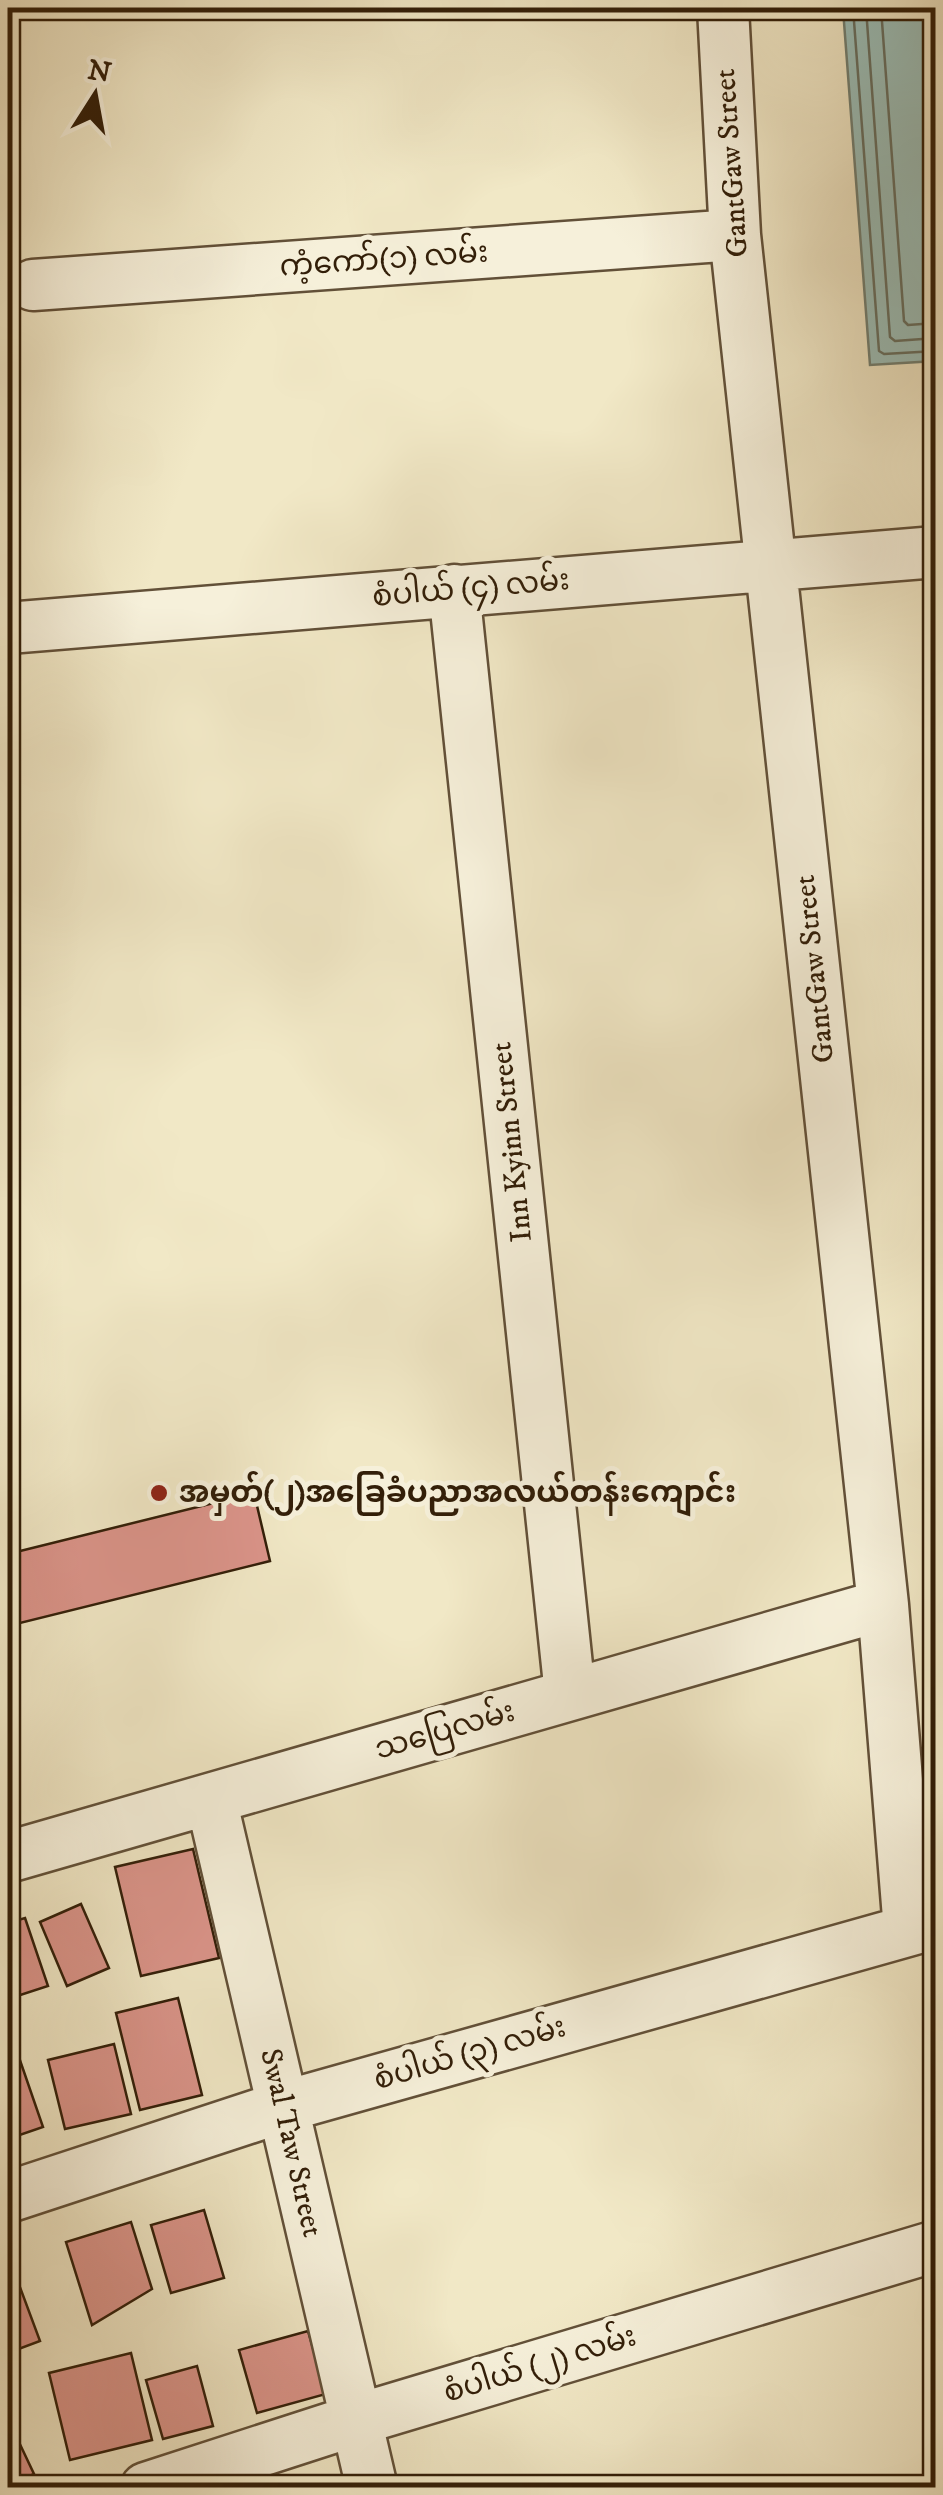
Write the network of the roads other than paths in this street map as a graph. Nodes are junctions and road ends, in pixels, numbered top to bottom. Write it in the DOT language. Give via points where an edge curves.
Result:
graph roads {
  1 [pos="723,8"];
  2 [pos="735,235"];
  3 [pos="34,285"];
  4 [pos="936,552"];
  5 [pos="772,566"];
  6 [pos="454,590"];
  7 [pos="8,628"];
  8 [pos="882,1604"];
  9 [pos="570,1694"];
  10 [pos="211,1799"];
  11 [pos="8,1857"];
  12 [pos="922,1927"];
  13 [pos="282,2107"];
  14 [pos="8,2197"];
  15 [pos="936,2246"];
  16 [pos="356,2420"];
  17 [pos="146,2488"];
  18 [pos="372,2488"];
  1 -- 2 [label="street, GantGaw Street"];
  2 -- 3 [label="street, ကံ့ကော်(၁) လမ်း"];
  2 -- 5 [label="street, GantGaw Street"];
  4 -- 5 [label="street, စံပါယ် (၄) လမ်း"];
  5 -- 6 [label="street, စံပါယ် (၄) လမ်း"];
  5 -- 8 [label="street, GantGaw Street"];
  6 -- 7 [label="street, စံပါယ် (၄) လမ်း"];
  6 -- 9 [label="street, Inn Kyinn Street"];
  8 -- 9 [label="street, သပြေလမ်း"];
  8 -- 12 [label="street, GantGaw Street"];
  9 -- 10 [label="street, သပြေလမ်း"];
  10 -- 11 [label="street, သပြေလမ်း"];
  10 -- 13 [label="street, Swal Taw Street"];
  12 -- 13 [label="street, စံပါယ် (၃) လမ်း"];
  13 -- 14 [label="street, စံပါယ် (၃) လမ်း"];
  13 -- 16 [label="street, Swal Taw Street"];
  15 -- 16 [label="street, စံပါယ် (၂) လမ်း"];
  16 -- 17 [label="street, စံပါယ် (၂) လမ်း"];
  16 -- 18 [label="street, Swal Taw Street"];
}
